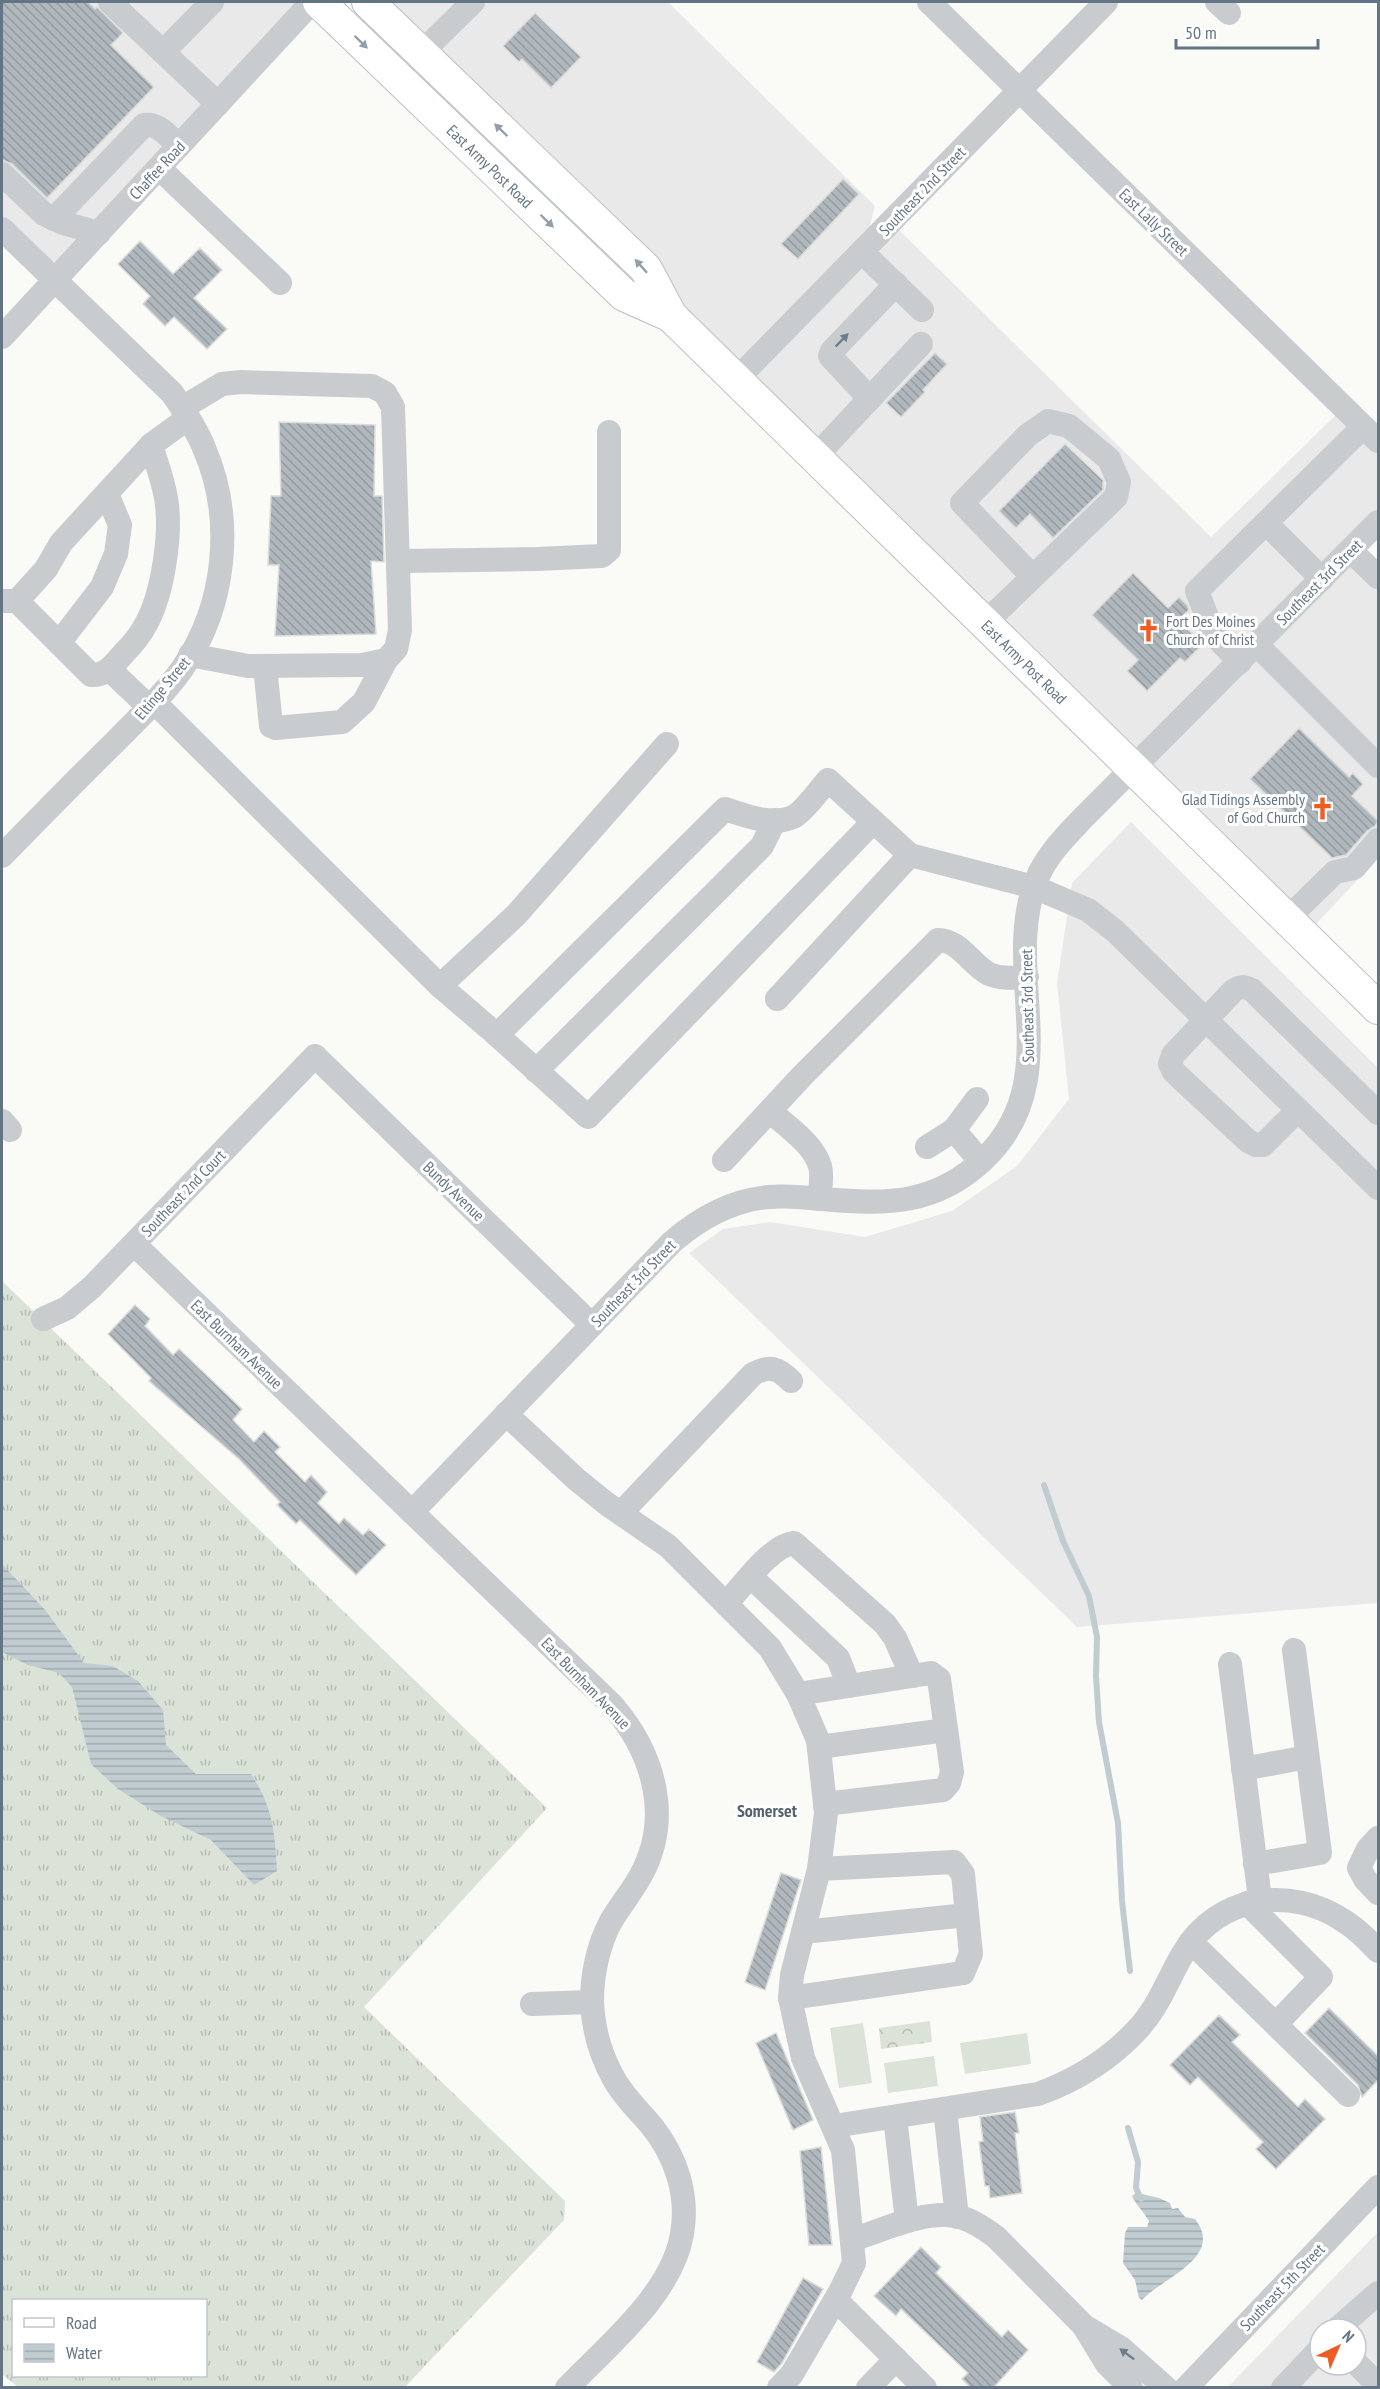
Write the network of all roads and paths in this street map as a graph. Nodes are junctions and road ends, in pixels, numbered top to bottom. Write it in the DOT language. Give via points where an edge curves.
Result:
graph roads {
  1 [pos="110,2"];
  2 [pos="212,2"];
  3 [pos="312,2"];
  4 [pos="319,2"];
  5 [pos="368,2"];
  6 [pos="473,2"];
  7 [pos="929,2"];
  8 [pos="1106,2"];
  9 [pos="163,52"];
  10 [pos="422,53"];
  11 [pos="1020,91"];
  12 [pos="218,104"];
  13 [pos="179,146"];
  14 [pos="159,168"];
  15 [pos="2,174"];
  16 [pos="54,219"];
  17 [pos="2,229"];
  18 [pos="99,233"];
  19 [pos="862,252"];
  20 [pos="55,281"];
  21 [pos="280,283"];
  22 [pos="896,284"];
  23 [pos="922,309"];
  24 [pos="671,316"];
  25 [pos="5,326"];
  26 [pos="921,344"];
  27 [pos="737,379"];
  28 [pos="870,399"];
  29 [pos="185,413"];
  30 [pos="609,432"];
  31 [pos="1371,434"];
  32 [pos="151,445"];
  33 [pos="816,456"];
  34 [pos="107,494"];
  35 [pos="1378,522"];
  36 [pos="1266,523"];
  37 [pos="1351,551"];
  38 [pos="398,561"];
  39 [pos="1032,576"];
  40 [pos="1378,578"];
  41 [pos="1322,579"];
  42 [pos="9,601"];
  43 [pos="986,622"];
  44 [pos="59,643"];
  45 [pos="1248,653"];
  46 [pos="190,655"];
  47 [pos="386,660"];
  48 [pos="265,666"];
  49 [pos="109,669"];
  50 [pos="152,704"];
  51 [pos="667,744"];
  52 [pos="1378,766"];
  53 [pos="1134,768"];
  54 [pos="775,820"];
  55 [pos="873,822"];
  56 [pos="1378,840"];
  57 [pos="909,855"];
  58 [pos="2,856"];
  59 [pos="1034,887"];
  60 [pos="1287,919"];
  61 [pos="1027,977"];
  62 [pos="440,986"];
  63 [pos="777,999"];
  64 [pos="1378,1008"];
  65 [pos="1204,1019"];
  66 [pos="497,1035"];
  67 [pos="315,1056"];
  68 [pos="536,1071"];
  69 [pos="977,1099"];
  70 [pos="1298,1110"];
  71 [pos="770,1111"];
  72 [pos="1378,1113"];
  73 [pos="954,1130"];
  74 [pos="927,1147"];
  75 [pos="724,1160"];
  76 [pos="981,1162"];
  77 [pos="1378,1188"];
  78 [pos="819,1199"];
  79 [pos="134,1244"];
  80 [pos="43,1319"];
  81 [pos="592,1325"];
  82 [pos="791,1381"];
  83 [pos="506,1414"];
  84 [pos="412,1512"];
  85 [pos="621,1513"];
  86 [pos="751,1577"];
  87 [pos="726,1604"];
  88 [pos="1294,1650"];
  89 [pos="1230,1664"];
  90 [pos="912,1676"];
  91 [pos="849,1686"];
  92 [pos="798,1694"];
  93 [pos="946,1730"];
  94 [pos="819,1747"];
  95 [pos="1308,1757"];
  96 [pos="1243,1769"];
  97 [pos="825,1804"];
  98 [pos="1378,1838"];
  99 [pos="1255,1864"];
  100 [pos="819,1869"];
  101 [pos="1378,1893"];
  102 [pos="1253,1901"];
  103 [pos="967,1915"];
  104 [pos="803,1932"];
  105 [pos="1375,1941"];
  106 [pos="1191,1942"];
  107 [pos="790,1998"];
  108 [pos="592,2002"];
  109 [pos="532,2004"];
  110 [pos="1276,2024"];
  111 [pos="1348,2095"];
  112 [pos="945,2109"];
  113 [pos="895,2116"];
  114 [pos="834,2126"];
  115 [pos="1378,2187"];
  116 [pos="957,2217"];
  117 [pos="907,2221"];
  118 [pos="853,2240"];
  119 [pos="1378,2293"];
  120 [pos="836,2300"];
  121 [pos="1351,2317"];
  122 [pos="1084,2326"];
  123 [pos="896,2359"];
  124 [pos="1308,2362"];
  125 [pos="567,2388"];
  126 [pos="779,2388"];
  127 [pos="868,2388"];
  128 [pos="925,2388"];
  129 [pos="1131,2388"];
  130 [pos="1166,2388"];
  131 [pos="1186,2388"];
  132 [pos="1283,2388"];
  1 -- 9 [label="street"];
  2 -- 9 [label="street"];
  3 -- 12 [label="street, Chaffee Road"];
  4 -- 24 [label="main road, East Army Post Road, one-way" via="624,295"];
  5 -- 10 [label="main road, East Army Post Road"];
  6 -- 10 [label="street"];
  7 -- 11 [label="street, East Lally Street"];
  8 -- 11 [label="street, Southeast 2nd Street"];
  9 -- 12 [label="street"];
  24 -- 10 [label="main road, East Army Post Road, one-way" via="646,269"];
  11 -- 19 [label="street, Southeast 2nd Street"];
  11 -- 31 [label="street, East Lally Street"];
  12 -- 13 [label="street, Chaffee Road"];
  13 -- 14 [label="street, Chaffee Road"];
  13 -- 16 [label="street" via="161,128 144,125"];
  14 -- 18 [label="street, Chaffee Road"];
  14 -- 21 [label="street"];
  15 -- 16 [label="street"];
  16 -- 18 [label="street"];
  17 -- 20 [label="street, Eltinge Street"];
  18 -- 20 [label="street, Chaffee Road"];
  19 -- 22 [label="street"];
  19 -- 27 [label="street, Southeast 2nd Street"];
  20 -- 25 [label="street, Chaffee Road"];
  20 -- 29 [label="street, Eltinge Street" via="172,393"];
  22 -- 23 [label="street"];
  28 -- 22 [label="street, one-way" via="830,356"];
  24 -- 27 [label="main road, East Army Post Road"];
  26 -- 28 [label="street"];
  27 -- 33 [label="main road, East Army Post Road"];
  28 -- 33 [label="street"];
  29 -- 32 [label="street"];
  29 -- 38 [label="street" via="222,384 241,382 372,386 385,393 393,407"];
  29 -- 46 [label="street, Eltinge Street" via="205,448 215,477 223,545 220,579 211,610"];
  30 -- 38 [label="street" via="609,550 602,556"];
  31 -- 36 [label="street"];
  32 -- 34 [label="street"];
  32 -- 49 [label="street" via="166,500 161,584 147,624"];
  33 -- 43 [label="main road, East Army Post Road"];
  34 -- 42 [label="street" via="61,543 46,568"];
  34 -- 44 [label="street" via="120,525 116,554 102,587"];
  35 -- 37 [label="street, Southeast 3rd Street"];
  36 -- 41 [label="street"];
  36 -- 45 [label="street" via="1197,591 1214,635"];
  37 -- 40 [label="street"];
  37 -- 41 [label="street, Southeast 3rd Street"];
  38 -- 47 [label="street" via="400,630 396,649"];
  39 -- 39 [label="street" via="1116,497 1119,482 1109,459 1069,426 1048,421 1028,435 962,503"];
  39 -- 43 [label="street"];
  41 -- 45 [label="street, Southeast 3rd Street"];
  42 -- 44 [label="street"];
  43 -- 53 [label="main road, East Army Post Road"];
  44 -- 49 [label="street" via="91,675 100,676"];
  45 -- 52 [label="street"];
  45 -- 53 [label="street, Southeast 3rd Street"];
  46 -- 48 [label="street"];
  46 -- 50 [label="street, Eltinge Street"];
  47 -- 48 [label="street" via="362,665"];
  47 -- 48 [label="street" via="364,702 342,722 276,729 271,726"];
  49 -- 50 [label="street"];
  50 -- 58 [label="street, Eltinge Street"];
  50 -- 62 [label="street"];
  51 -- 62 [label="street" via="516,915"];
  53 -- 59 [label="street, Southeast 3rd Street" via="1063,839 1047,859"];
  53 -- 60 [label="main road, East Army Post Road"];
  54 -- 55 [label="street" via="796,815 828,780"];
  54 -- 66 [label="street" via="749,818 725,809"];
  54 -- 68 [label="street" via="762,846"];
  55 -- 57 [label="street"];
  55 -- 68 [label="street" via="588,1117"];
  56 -- 60 [label="street" via="1354,868 1335,872"];
  57 -- 59 [label="street"];
  57 -- 63 [label="street"];
  59 -- 61 [label="street, Southeast 3rd Street" via="1028,904"];
  59 -- 65 [label="street" via="1088,910 1115,931"];
  60 -- 64 [label="main road, East Army Post Road"];
  61 -- 71 [label="street" via="1004,978 987,973 951,942 938,940"];
  61 -- 76 [label="street, Southeast 3rd Street" via="1029,1057 1025,1088 1003,1138"];
  62 -- 66 [label="street"];
  65 -- 70 [label="street"];
  65 -- 70 [label="street" via="1173,1055 1170,1064 1174,1072 1256,1145 1263,1145"];
  65 -- 72 [label="street" via="1240,986 1252,990"];
  66 -- 68 [label="street"];
  67 -- 79 [label="street, Southeast 2nd Court"];
  67 -- 81 [label="street, Bundy Avenue"];
  69 -- 73 [label="street"];
  70 -- 77 [label="street"];
  71 -- 75 [label="street"];
  71 -- 78 [label="street" via="809,1147 819,1164"];
  73 -- 74 [label="street"];
  73 -- 76 [label="street"];
  76 -- 78 [label="street, Southeast 3rd Street" via="941,1190 916,1198 874,1203"];
  78 -- 81 [label="street, Southeast 3rd Street" via="769,1197 742,1201 716,1211 672,1242"];
  79 -- 80 [label="street, Southeast 2nd Court" via="67,1308"];
  79 -- 84 [label="street, East Burnham Avenue"];
  81 -- 83 [label="street, Southeast 3rd Street"];
  82 -- 85 [label="street" via="772,1367 753,1374"];
  83 -- 84 [label="street, Southeast 3rd Street"];
  83 -- 85 [label="street" via="576,1479"];
  84 -- 108 [label="street, East Burnham Avenue" via="612,1706 629,1725 652,1772 656,1826 650,1852 640,1876 610,1923 594,1974"];
  85 -- 87 [label="street" via="668,1546"];
  86 -- 87 [label="street"];
  86 -- 90 [label="street" via="776,1550 794,1543 885,1624"];
  86 -- 91 [label="street" via="838,1658"];
  87 -- 92 [label="street" via="770,1648"];
  88 -- 95 [label="street"];
  89 -- 96 [label="street"];
  90 -- 91 [label="street"];
  90 -- 93 [label="street" via="931,1672 939,1679"];
  91 -- 92 [label="street"];
  92 -- 94 [label="street"];
  93 -- 94 [label="street"];
  93 -- 97 [label="street" via="952,1772 943,1790"];
  94 -- 97 [label="street"];
  95 -- 96 [label="street"];
  95 -- 99 [label="street" via="1320,1853"];
  96 -- 99 [label="street"];
  97 -- 100 [label="street"];
  98 -- 101 [label="street" via="1359,1868"];
  99 -- 102 [label="street"];
  100 -- 103 [label="street" via="954,1862 963,1874"];
  100 -- 104 [label="street"];
  102 -- 105 [label="street" via="1302,1903 1322,1909"];
  102 -- 106 [label="street" via="1217,1917"];
  102 -- 110 [label="street" via="1321,1977"];
  103 -- 104 [label="street"];
  103 -- 107 [label="street" via="971,1954 963,1974"];
  104 -- 107 [label="street"];
  106 -- 110 [label="street"];
  106 -- 112 [label="street" via="1159,2002 1139,2028 1089,2071 1038,2094"];
  107 -- 114 [label="street" via="803,2058"];
  108 -- 109 [label="street"];
  108 -- 125 [label="street, East Burnham Avenue" via="603,2056 614,2080 676,2165 684,2211 676,2260 664,2283"];
  110 -- 111 [label="street"];
  112 -- 113 [label="street"];
  112 -- 116 [label="street"];
  113 -- 114 [label="street"];
  113 -- 117 [label="street"];
  114 -- 118 [label="street" via="843,2150"];
  115 -- 131 [label="street, Southeast 5th Street"];
  116 -- 117 [label="street" via="942,2215"];
  116 -- 122 [label="street" via="980,2225 996,2237"];
  117 -- 118 [label="street"];
  118 -- 120 [label="street" via="854,2263"];
  119 -- 121 [label="street"];
  120 -- 123 [label="street"];
  120 -- 126 [label="street" via="792,2374"];
  122 -- 129 [label="street" via="1107,2364"];
  130 -- 122 [label="street, one-way" via="1128,2353"];
  123 -- 127 [label="street"];
  123 -- 128 [label="street"];
  124 -- 132 [label="street"];
}
